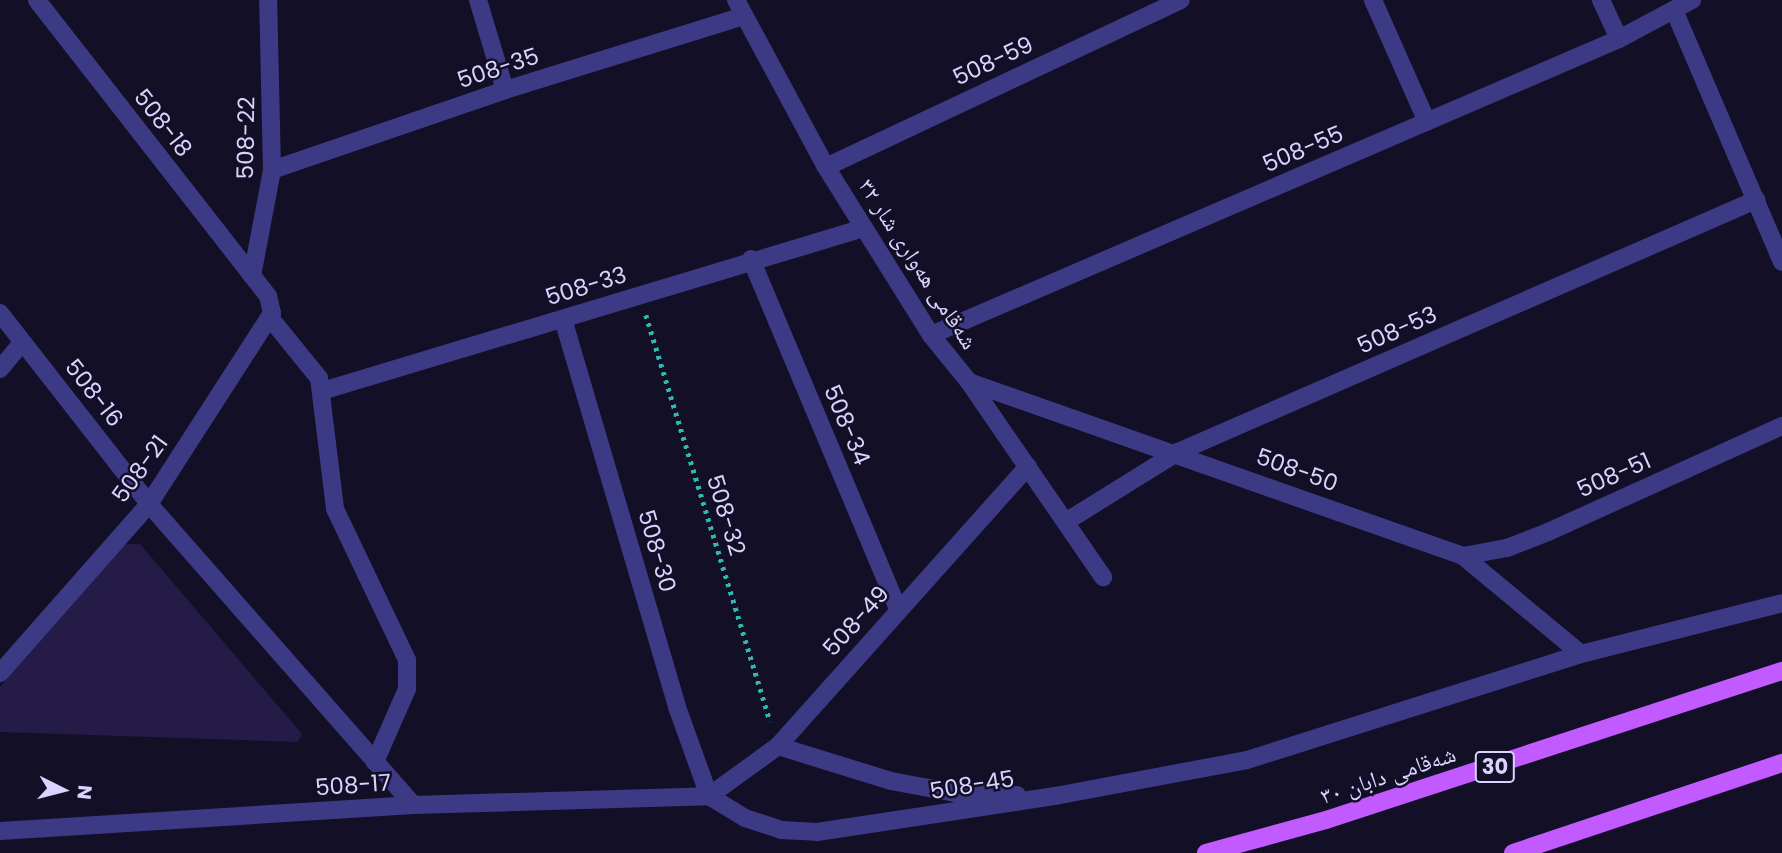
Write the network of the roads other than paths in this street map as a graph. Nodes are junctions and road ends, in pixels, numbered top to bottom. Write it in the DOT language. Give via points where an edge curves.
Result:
graph roads {
  1 [pos="37,0"];
  2 [pos="268,0"];
  3 [pos="478,0"];
  4 [pos="1181,0"];
  5 [pos="1373,0"];
  6 [pos="1601,0"];
  7 [pos="1692,0"];
  8 [pos="738,8"];
  9 [pos="1674,10"];
  10 [pos="1619,39"];
  11 [pos="505,90"];
  12 [pos="1427,122"];
  13 [pos="826,167"];
  14 [pos="272,170"];
  15 [pos="1756,200"];
  16 [pos="864,228"];
  17 [pos="751,259"];
  18 [pos="1782,262"];
  19 [pos="252,276"];
  20 [pos="0,313"];
  21 [pos="563,318"];
  22 [pos="271,319"];
  23 [pos="931,335"];
  24 [pos="23,342"];
  25 [pos="0,369"];
  26 [pos="969,382"];
  27 [pos="322,391"];
  28 [pos="1782,426"];
  29 [pos="1178,452"];
  30 [pos="1028,466"];
  31 [pos="149,503"];
  32 [pos="1067,521"];
  33 [pos="1463,556"];
  34 [pos="1103,577"];
  35 [pos="1782,603"];
  36 [pos="898,609"];
  37 [pos="1581,654"];
  38 [pos="1782,671"];
  39 [pos="0,673"];
  40 [pos="778,746"];
  41 [pos="375,762"];
  42 [pos="1782,764"];
  43 [pos="709,796"];
  44 [pos="1055,796"];
  45 [pos="413,805"];
  46 [pos="0,831"];
  47 [pos="1206,853"];
  48 [pos="1513,853"];
  1 -- 19 [label="street, 508-18"];
  2 -- 14 [label="street, 508-22"];
  3 -- 11 [label="street"];
  4 -- 13 [label="street, 508-59"];
  5 -- 12 [label="street"];
  6 -- 10 [label="street"];
  7 -- 9 [label="street, 508-55"];
  8 -- 11 [label="street, 508-35"];
  8 -- 13 [label="street, شەقامی هەواری شار ٣٢"];
  9 -- 10 [label="street, 508-55"];
  9 -- 15 [label="street"];
  10 -- 12 [label="street, 508-55"];
  11 -- 14 [label="street, 508-35"];
  12 -- 23 [label="street, 508-55"];
  13 -- 16 [label="street, شەقامی هەواری شار ٣٢"];
  14 -- 19 [label="street, 508-22"];
  15 -- 18 [label="street"];
  15 -- 29 [label="street, 508-53"];
  16 -- 17 [label="street, 508-33"];
  16 -- 23 [label="street, شەقامی هەواری شار ٣٢"];
  17 -- 21 [label="street, 508-33"];
  17 -- 36 [label="street, 508-34"];
  19 -- 22 [label="street" via="270,301"];
  20 -- 24 [label="street, 508-16"];
  21 -- 27 [label="street, 508-33"];
  21 -- 43 [label="street, 508-30" via="677,707"];
  22 -- 27 [label="street" via="313,366"];
  22 -- 31 [label="street, 508-21"];
  23 -- 26 [label="street, شەقامی هەواری شار ٣٢"];
  24 -- 25 [label="street"];
  24 -- 31 [label="street, 508-16"];
  26 -- 29 [label="street, 508-50"];
  26 -- 30 [label="street, شەقامی هەواری شار ٣٢"];
  27 -- 41 [label="street" via="335,509 407,660 407,689"];
  28 -- 33 [label="street, 508-51" via="1507,548"];
  29 -- 32 [label="street, 508-53"];
  29 -- 33 [label="street, 508-50"];
  30 -- 32 [label="street, شەقامی هەواری شار ٣٢"];
  30 -- 36 [label="street, 508-49"];
  31 -- 39 [label="street, 508-21"];
  31 -- 41 [label="street, 508-16"];
  32 -- 34 [label="street, شەقامی هەواری شار ٣٢"];
  33 -- 37 [label="street, 508-50"];
  35 -- 37 [label="street, 508-45"];
  36 -- 40 [label="street, 508-49"];
  37 -- 44 [label="street, 508-45" via="1247,760"];
  38 -- 47 [label="main road, شەقامی دابان ٣٠ / 30" via="1326,820"];
  40 -- 43 [label="street, 508-49"];
  40 -- 44 [label="street" via="891,781 954,793"];
  41 -- 45 [label="street, 508-16"];
  42 -- 48 [label="main road"];
  43 -- 44 [label="street, 508-45" via="781,830 817,832"];
  43 -- 45 [label="street, 508-17"];
  45 -- 46 [label="street, 508-17"];
}
